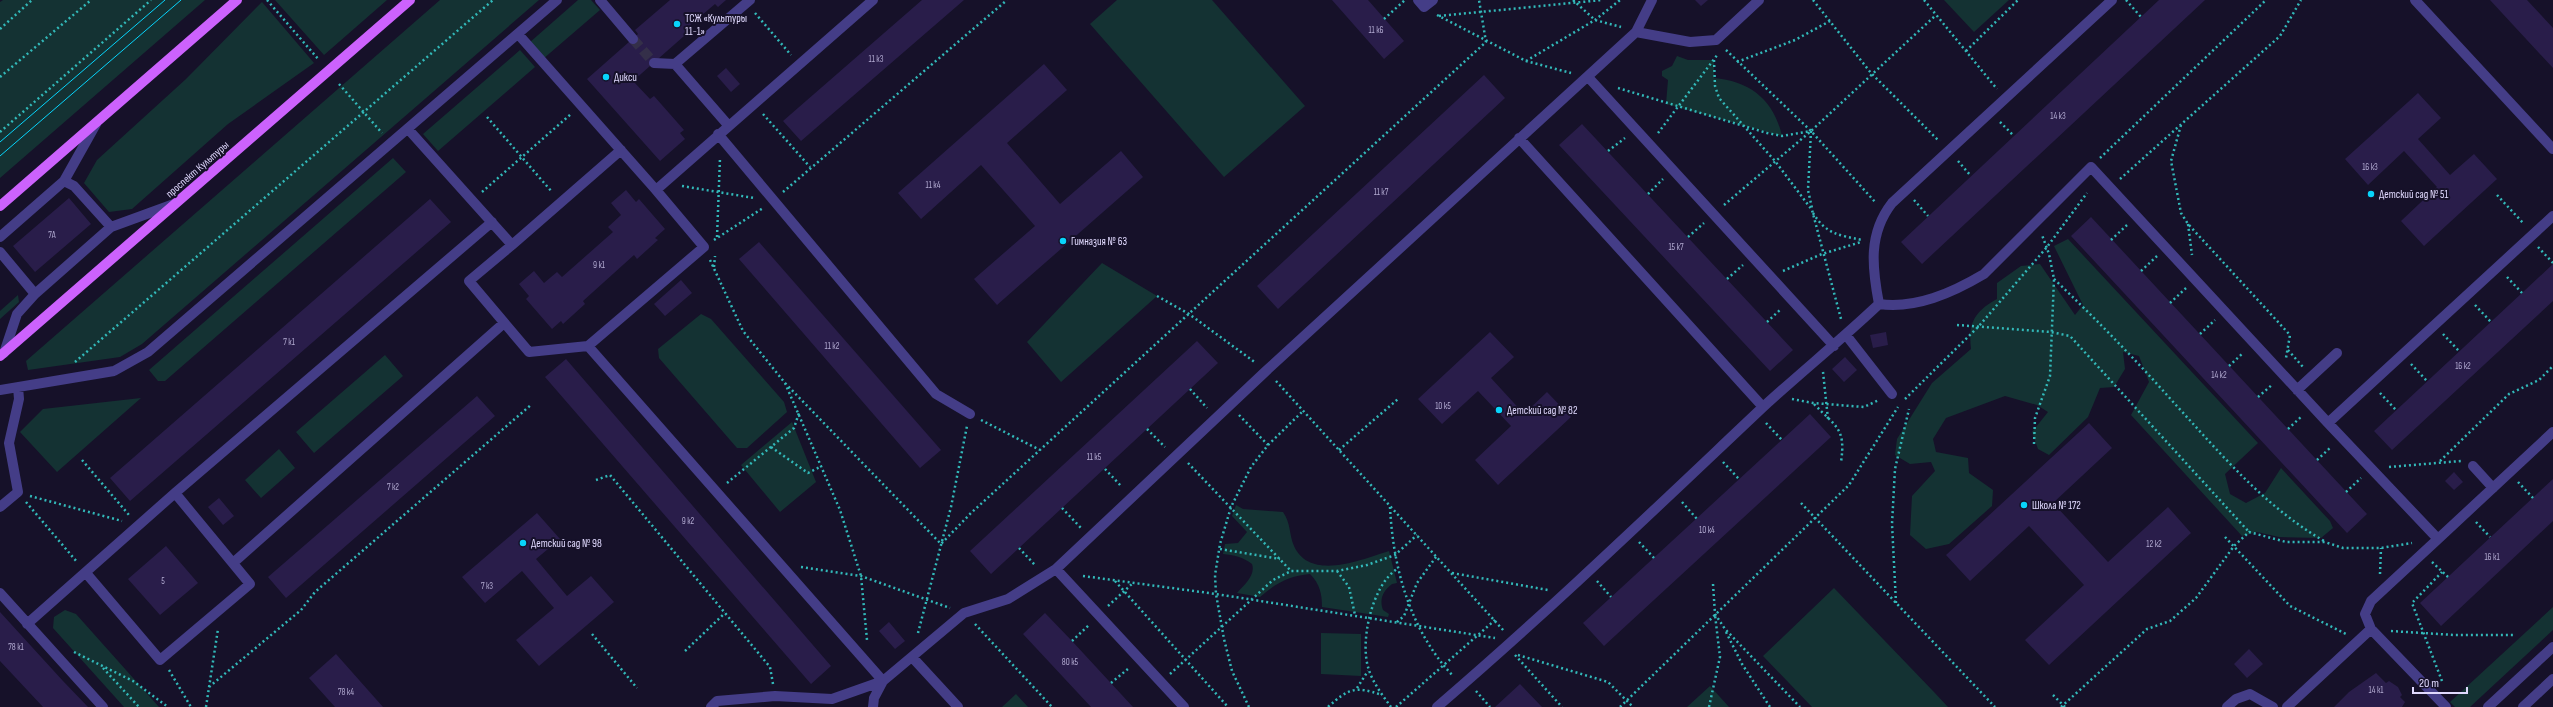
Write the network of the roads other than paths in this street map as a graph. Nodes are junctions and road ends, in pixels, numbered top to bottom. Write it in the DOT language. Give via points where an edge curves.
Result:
graph roads {
  1 [pos="237,0"];
  2 [pos="410,0"];
  3 [pos="557,0"];
  4 [pos="600,0"];
  5 [pos="873,0"];
  6 [pos="1433,0"];
  7 [pos="1652,0"];
  8 [pos="1759,0"];
  9 [pos="2112,0"];
  10 [pos="2415,0"];
  11 [pos="748,2"];
  12 [pos="1421,4"];
  13 [pos="1636,32"];
  14 [pos="518,34"];
  15 [pos="633,39"];
  16 [pos="654,63"];
  17 [pos="675,64"];
  18 [pos="1588,77"];
  19 [pos="97,122"];
  20 [pos="728,125"];
  21 [pos="408,129"];
  22 [pos="718,134"];
  23 [pos="1519,138"];
  24 [pos="2553,149"];
  25 [pos="621,150"];
  26 [pos="64,181"];
  27 [pos="656,190"];
  28 [pos="175,204"];
  29 [pos="0,206"];
  30 [pos="2553,216"];
  31 [pos="492,222"];
  32 [pos="111,228"];
  33 [pos="0,237"];
  34 [pos="512,245"];
  35 [pos="0,252"];
  36 [pos="35,294"];
  37 [pos="1879,304"];
  38 [pos="504,324"];
  39 [pos="1846,335"];
  40 [pos="588,346"];
  41 [pos="1834,346"];
  42 [pos="2,354"];
  43 [pos="2337,354"];
  44 [pos="18,387"];
  45 [pos="0,390"];
  46 [pos="2297,390"];
  47 [pos="1892,394"];
  48 [pos="1760,410"];
  49 [pos="970,414"];
  50 [pos="2328,423"];
  51 [pos="2553,432"];
  52 [pos="2473,466"];
  53 [pos="2493,488"];
  54 [pos="175,493"];
  55 [pos="0,508"];
  56 [pos="2438,539"];
  57 [pos="233,563"];
  58 [pos="1058,571"];
  59 [pos="86,573"];
  60 [pos="0,593"];
  61 [pos="27,624"];
  62 [pos="2371,629"];
  63 [pos="2553,647"];
  64 [pos="912,657"];
  65 [pos="2553,679"];
  66 [pos="883,681"];
  67 [pos="832,699"];
  68 [pos="103,707"];
  69 [pos="711,707"];
  70 [pos="823,707"];
  71 [pos="872,707"];
  72 [pos="958,707"];
  73 [pos="1184,707"];
  74 [pos="1437,707"];
  75 [pos="2227,707"];
  76 [pos="2273,707"];
  77 [pos="2287,707"];
  78 [pos="2446,707"];
  79 [pos="2488,707"];
  80 [pos="2523,707"];
  1 -- 19 [label="main road"];
  2 -- 28 [label="main road, проспект Культуры"];
  3 -- 14 [label="street"];
  4 -- 15 [label="street"];
  5 -- 20 [label="street"];
  6 -- 12 [label="street"];
  7 -- 13 [label="street"];
  8 -- 13 [label="street" via="1716,40 1690,42"];
  9 -- 37 [label="street" via="1948,150 1885,212 1873,240 1875,283"];
  10 -- 24 [label="street"];
  11 -- 17 [label="street"];
  13 -- 18 [label="street"];
  14 -- 21 [label="street"];
  14 -- 25 [label="street"];
  16 -- 17 [label="street"];
  17 -- 20 [label="street"];
  18 -- 23 [label="street"];
  18 -- 41 [label="street"];
  19 -- 26 [label="street"];
  19 -- 29 [label="main road"];
  20 -- 22 [label="street"];
  21 -- 31 [label="street"];
  21 -- 44 [label="street" via="148,352 114,371"];
  22 -- 27 [label="street"];
  22 -- 49 [label="street" via="936,394"];
  23 -- 48 [label="street"];
  23 -- 58 [label="street" via="1176,455 1089,537"];
  25 -- 27 [label="street"];
  25 -- 34 [label="street"];
  26 -- 32 [label="street" via="74,186"];
  26 -- 33 [label="street"];
  27 -- 40 [label="street" via="704,247"];
  28 -- 32 [label="street"];
  28 -- 42 [label="main road, проспект Культуры"];
  30 -- 50 [label="street"];
  31 -- 34 [label="street"];
  31 -- 54 [label="street"];
  32 -- 36 [label="street"];
  34 -- 38 [label="street" via="469,281"];
  35 -- 36 [label="street"];
  36 -- 42 [label="street" via="18,314"];
  37 -- 39 [label="street"];
  37 -- 46 [label="street" via="1907,305 1966,285 1984,274 2091,167"];
  38 -- 40 [label="street" via="529,352"];
  38 -- 57 [label="street"];
  39 -- 41 [label="street"];
  39 -- 47 [label="street"];
  40 -- 66 [label="street"];
  41 -- 48 [label="street"];
  43 -- 46 [label="street"];
  44 -- 45 [label="street"];
  44 -- 55 [label="street" via="19,399 9,443 18,492"];
  46 -- 50 [label="street"];
  48 -- 74 [label="street" via="1511,647"];
  50 -- 56 [label="street"];
  51 -- 53 [label="street"];
  52 -- 53 [label="street"];
  53 -- 56 [label="street"];
  54 -- 57 [label="street"];
  54 -- 59 [label="street"];
  56 -- 62 [label="street" via="2371,602 2365,614"];
  57 -- 59 [label="street" via="250,584 160,660"];
  58 -- 64 [label="street" via="1044,576 1008,599 964,613"];
  58 -- 73 [label="street"];
  59 -- 61 [label="street"];
  60 -- 61 [label="street"];
  61 -- 68 [label="street"];
  62 -- 77 [label="street"];
  62 -- 78 [label="street"];
  63 -- 79 [label="street"];
  64 -- 66 [label="street"];
  64 -- 72 [label="street"];
  65 -- 80 [label="street"];
  66 -- 67 [label="street"];
  66 -- 71 [label="street"];
  67 -- 69 [label="street" via="775,696 718,701"];
  67 -- 70 [label="street"];
  75 -- 76 [label="street" via="2236,699 2250,694"];
}
